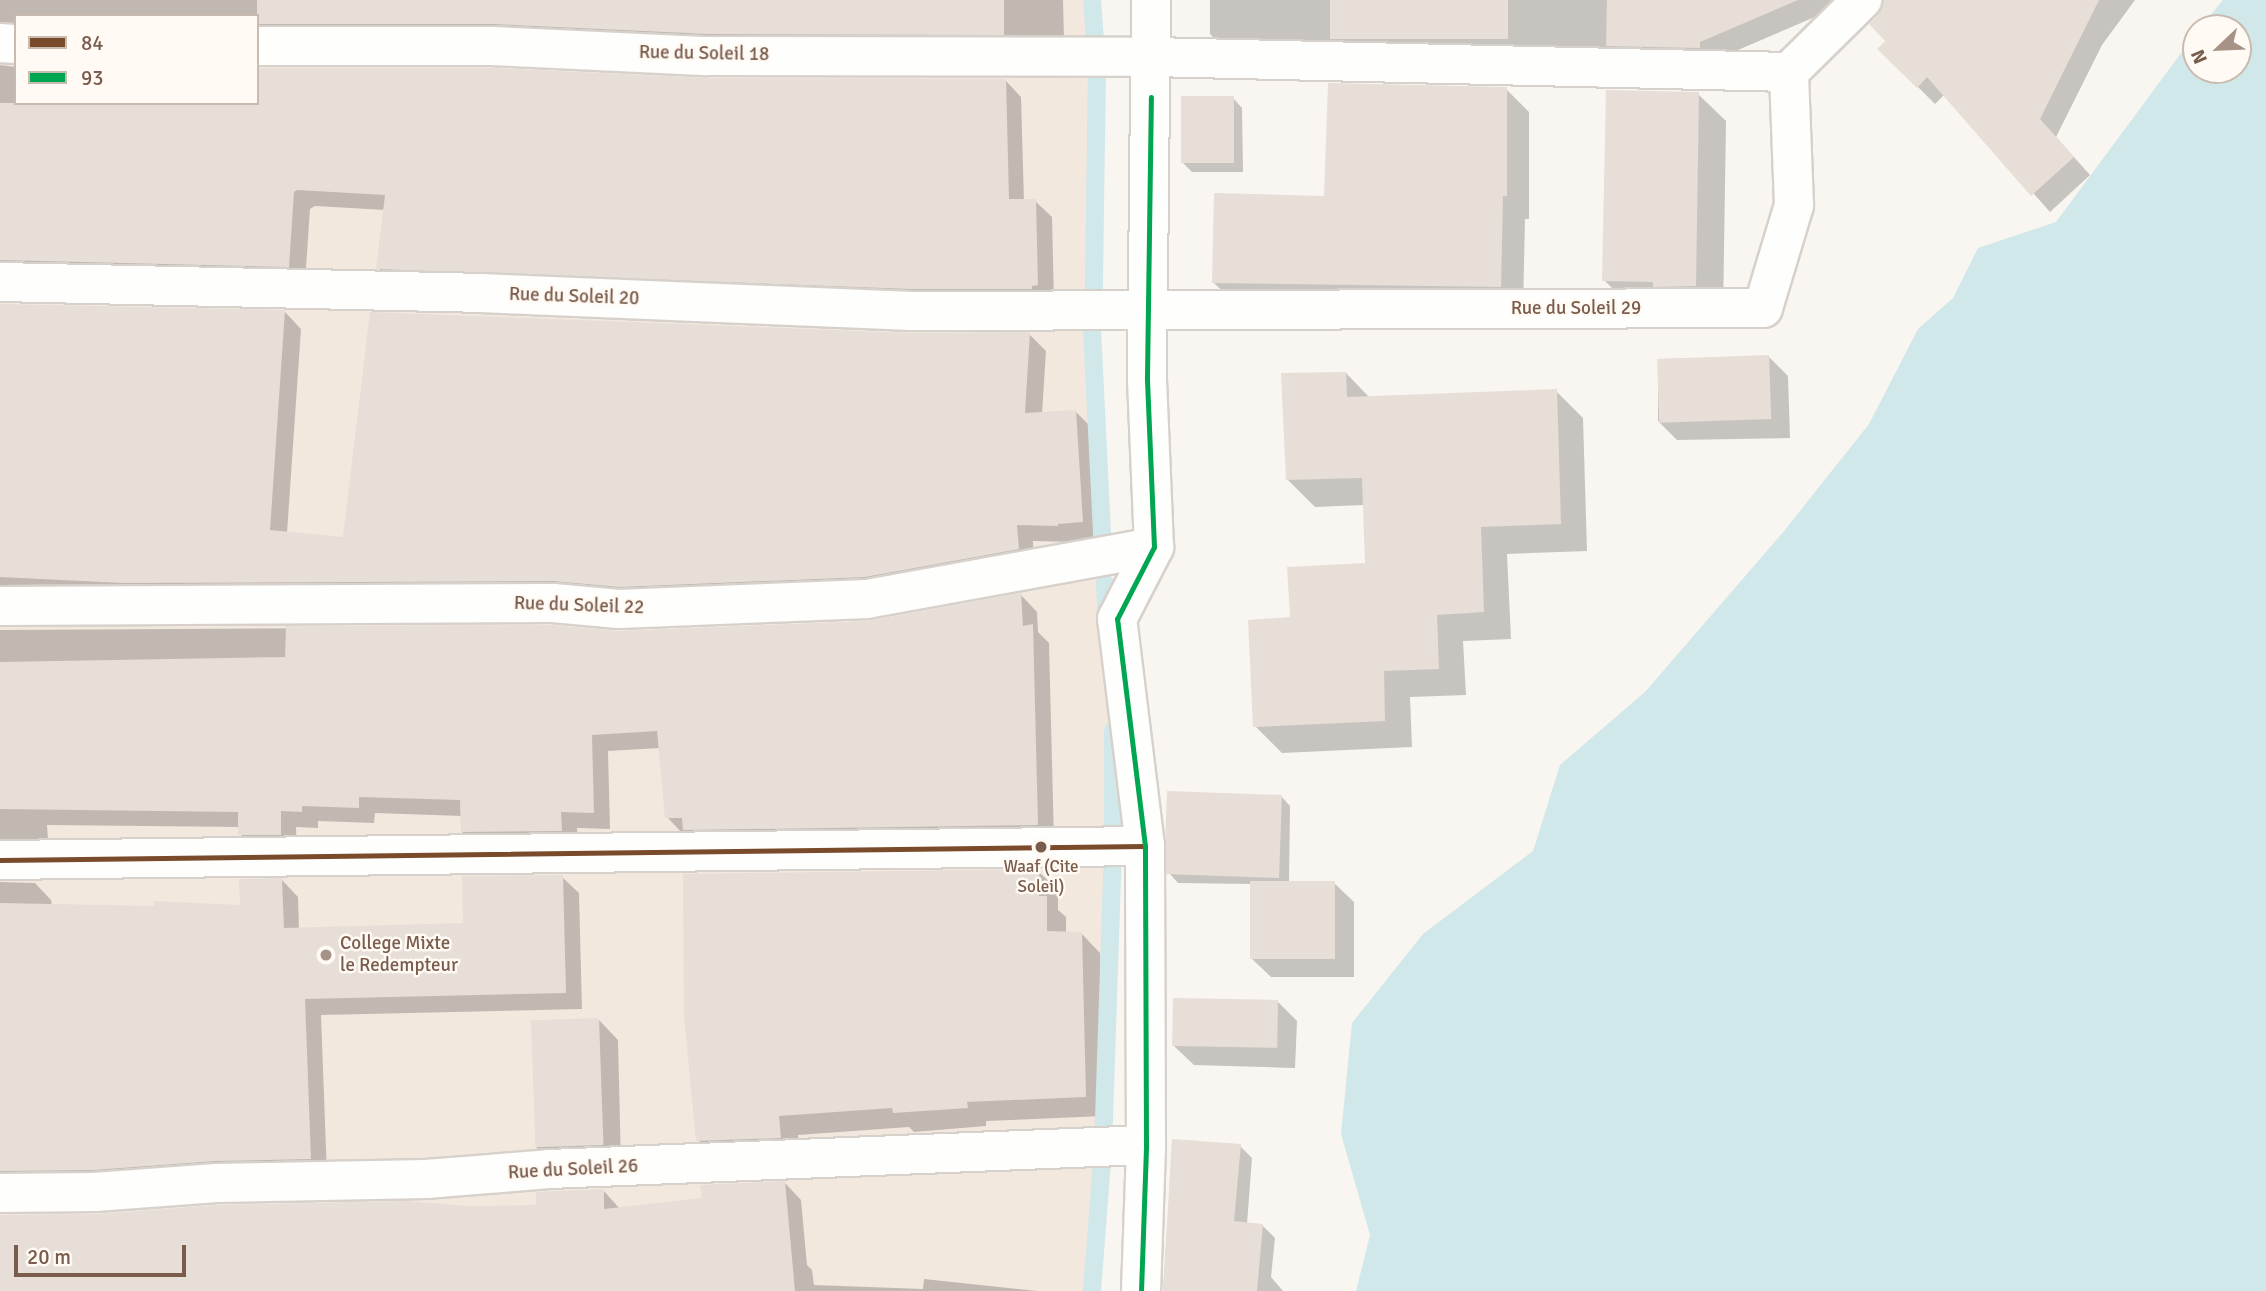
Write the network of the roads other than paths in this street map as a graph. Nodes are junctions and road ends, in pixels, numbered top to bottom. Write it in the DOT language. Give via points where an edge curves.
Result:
graph roads {
  1 [pos="1151,0"];
  2 [pos="1862,0"];
  3 [pos="259,46"];
  4 [pos="1152,57"];
  5 [pos="1789,72"];
  6 [pos="0,282"];
  7 [pos="1147,309"];
  8 [pos="1154,547"];
  9 [pos="0,606"];
  10 [pos="1145,846"];
  11 [pos="0,860"];
  12 [pos="1146,1145"];
  13 [pos="0,1193"];
  14 [pos="1141,1291"];
  1 -- 4 [label="street"];
  2 -- 5 [label="street"];
  3 -- 4 [label="street, Rue du Soleil 18" via="492,46 721,56"];
  4 -- 5 [label="street"];
  4 -- 7 [label="street"];
  5 -- 7 [label="street, Rue du Soleil 29" via="1794,205 1763,309"];
  6 -- 7 [label="street, Rue du Soleil 20" via="481,293 911,311"];
  7 -- 8 [label="street"];
  8 -- 9 [label="street, Rue du Soleil 22" via="853,599 619,609 553,603"];
  8 -- 10 [label="street" via="1117,619"];
  10 -- 11 [label="street"];
  10 -- 12 [label="street"];
  12 -- 13 [label="street, Rue du Soleil 26" via="549,1169 425,1179"];
  12 -- 14 [label="street"];
}
